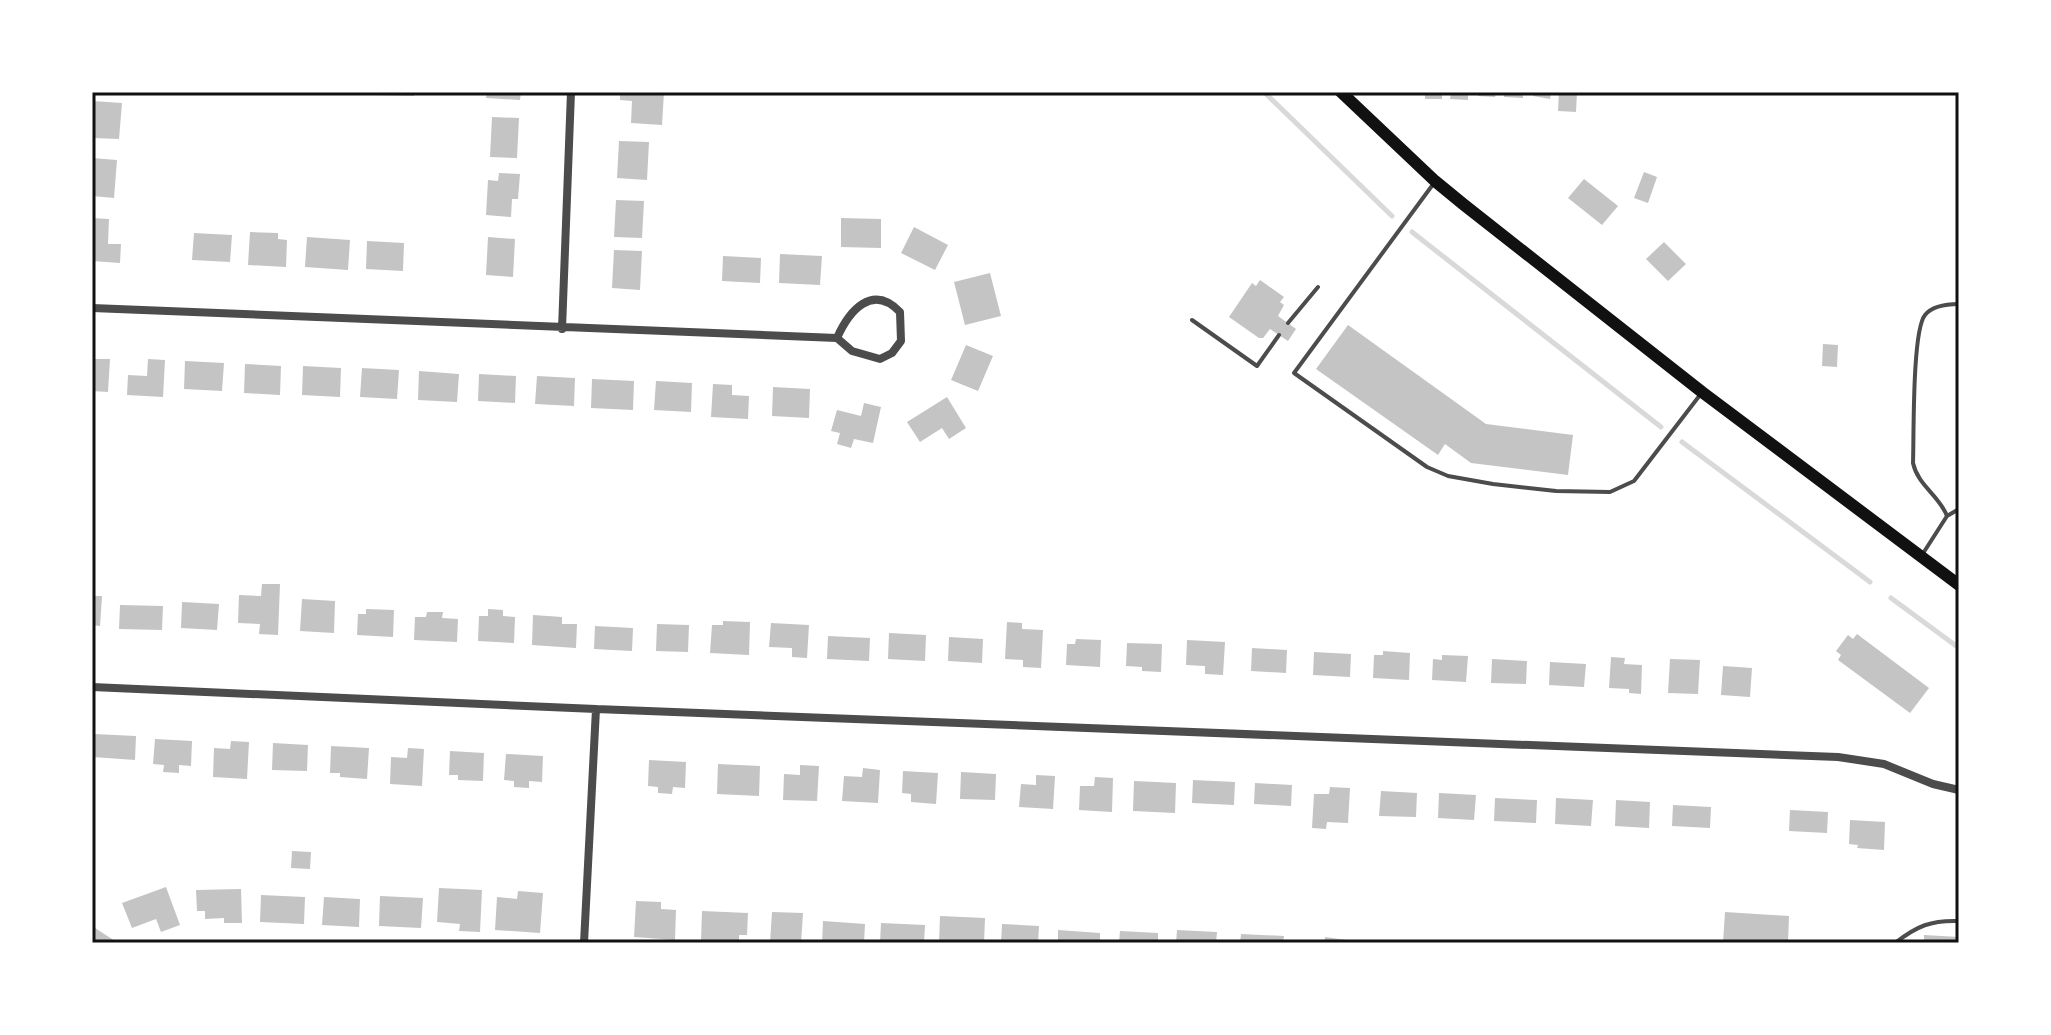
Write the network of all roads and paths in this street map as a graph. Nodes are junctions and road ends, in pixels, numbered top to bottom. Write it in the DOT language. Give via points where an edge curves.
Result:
graph roads {
  1 [pos="571,92"];
  2 [pos="1348,94"];
  3 [pos="1435,181"];
  4 [pos="1318,287"];
  5 [pos="1959,304"];
  6 [pos="92,308"];
  7 [pos="1192,320"];
  8 [pos="1288,323"];
  9 [pos="562,329"];
  10 [pos="1279,335"];
  11 [pos="837,338"];
  12 [pos="1702,392"];
  13 [pos="1959,509"];
  14 [pos="1947,516"];
  15 [pos="1920,557"];
  16 [pos="1959,585"];
  17 [pos="92,687"];
  18 [pos="596,709"];
  19 [pos="1959,790"];
  20 [pos="1959,921"];
  21 [pos="584,943"];
  22 [pos="1895,943"];
  1 -- 9 [label="street"];
  2 -- 3 [label="main road"];
  3 -- 12 [label="main road"];
  3 -- 12 [label="lane" via="1294,373 1427,467 1448,476 1556,491 1610,492 1634,481"];
  4 -- 8 [label="lane"];
  5 -- 14 [label="lane" via="1925,315 1918,348 1915,470"];
  6 -- 9 [label="street"];
  7 -- 10 [label="lane" via="1257,366"];
  9 -- 11 [label="street"];
  11 -- 11 [label="street" via="852,351 880,359 901,341 900,312 876,300 859,305"];
  12 -- 15 [label="main road"];
  13 -- 14 [label="lane"];
  14 -- 15 [label="lane"];
  15 -- 16 [label="main road"];
  17 -- 18 [label="street"];
  18 -- 19 [label="street" via="1838,757 1884,764"];
  18 -- 21 [label="street"];
  20 -- 22 [label="lane" via="1937,920"];
}
